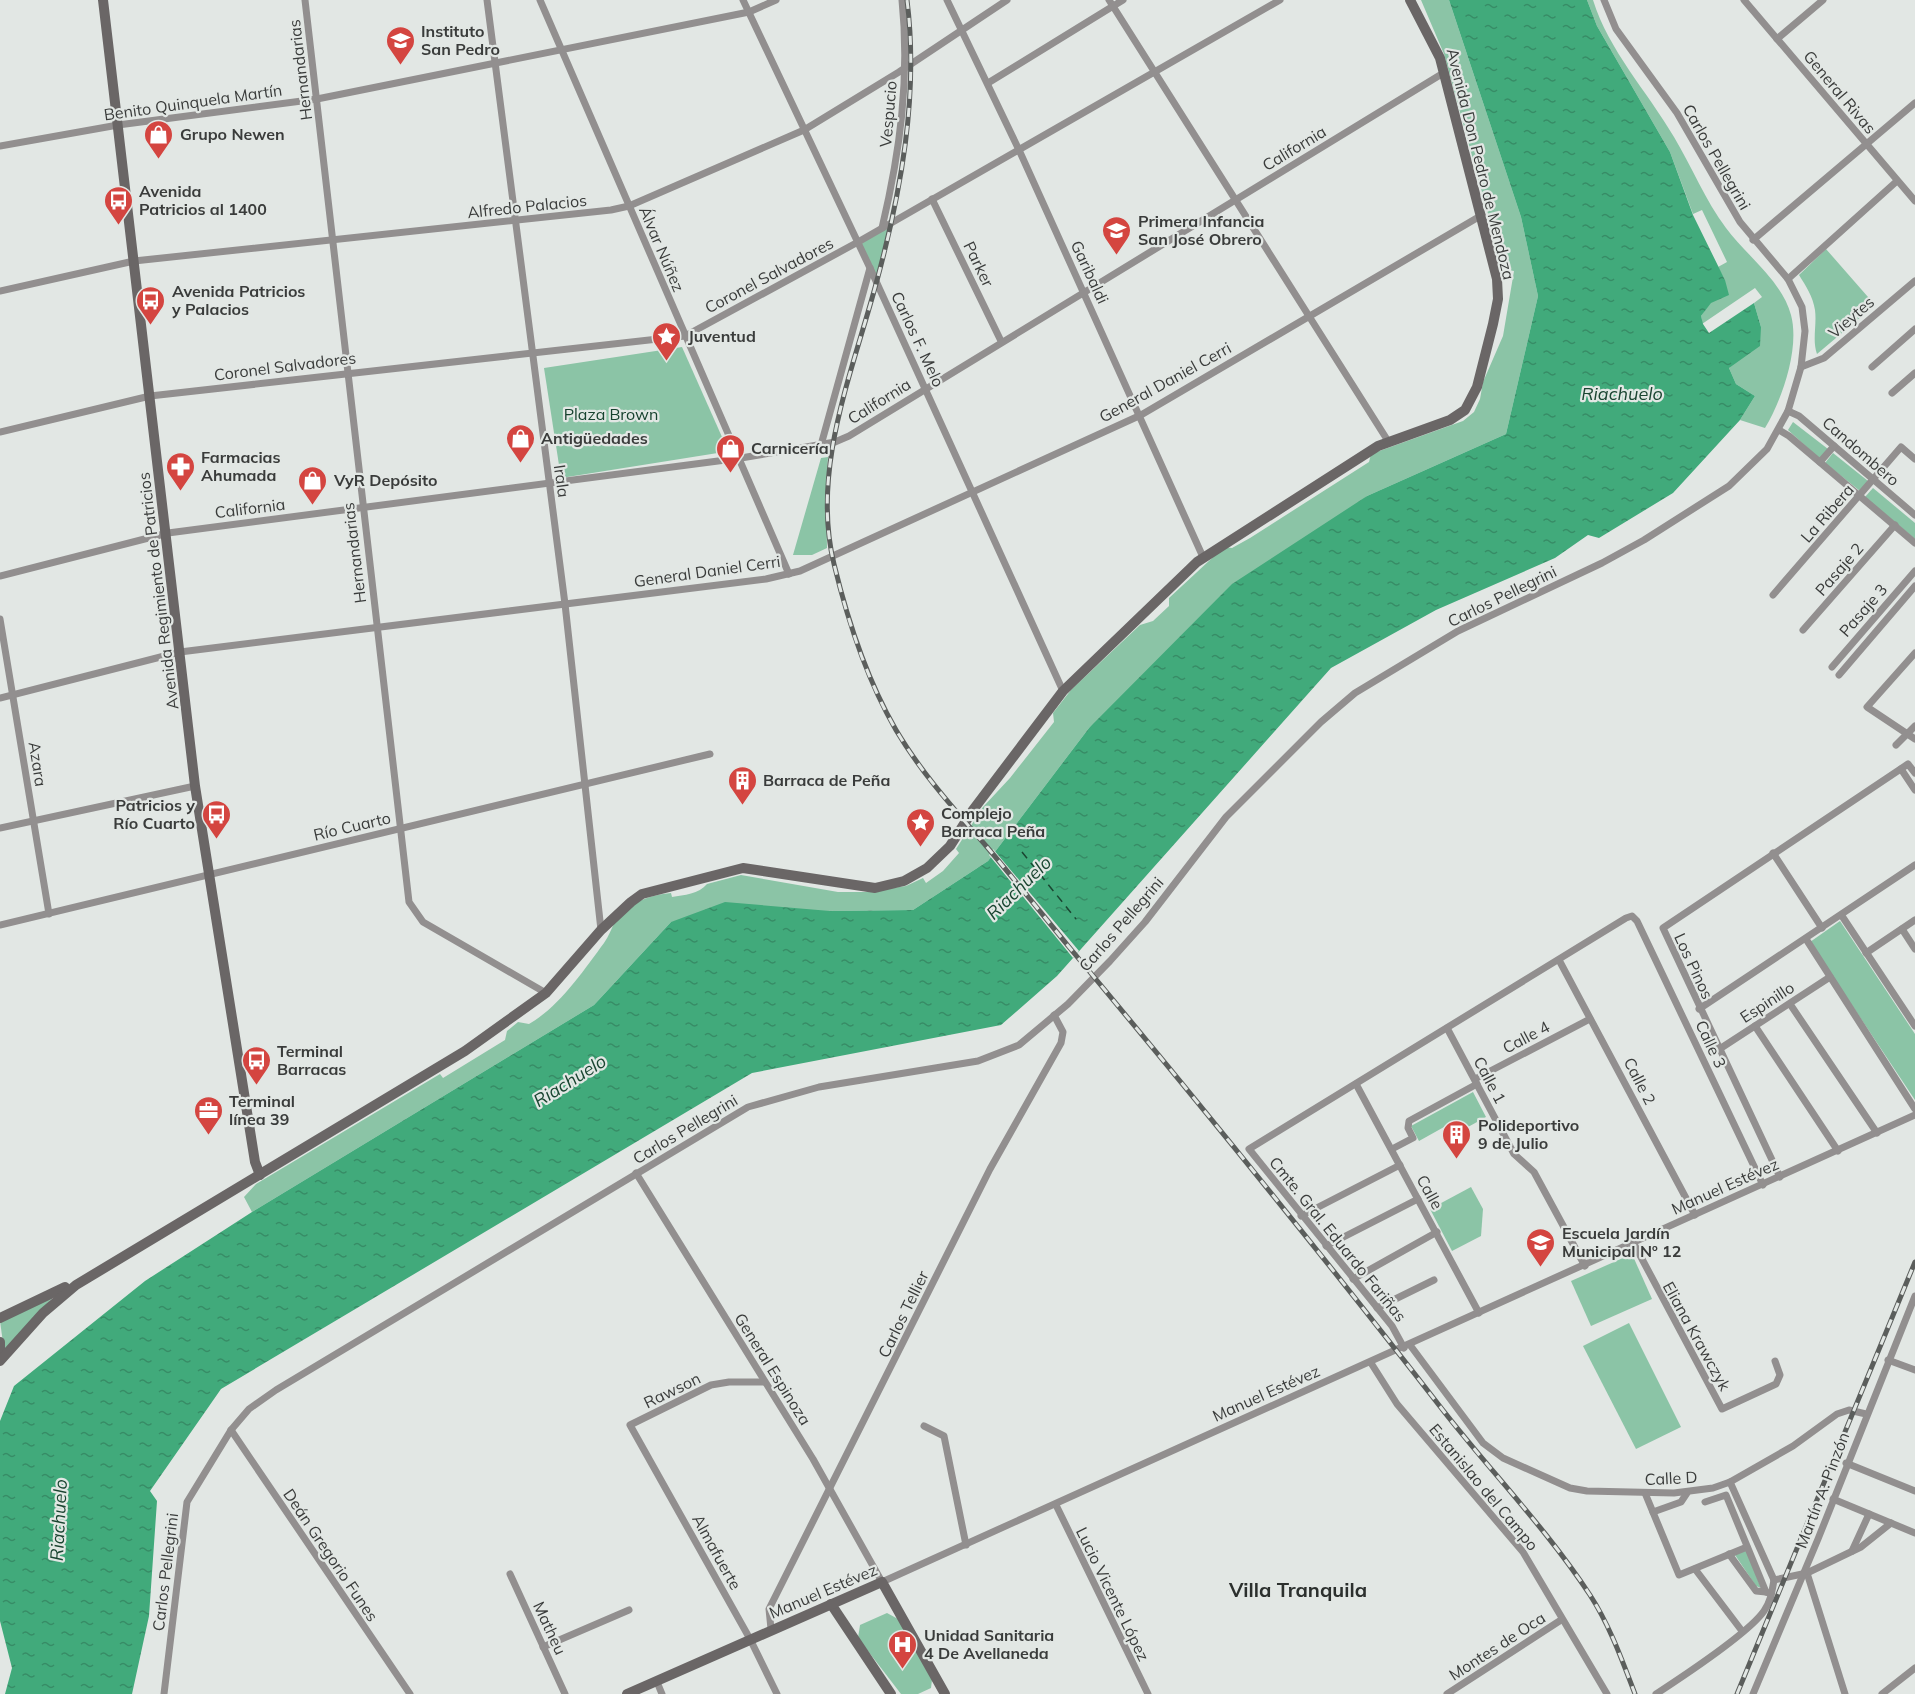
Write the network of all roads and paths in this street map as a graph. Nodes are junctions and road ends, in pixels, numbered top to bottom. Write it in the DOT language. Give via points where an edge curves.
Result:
graph roads {
  1 [pos="103,0"];
  2 [pos="305,0"];
  3 [pos="487,0"];
  4 [pos="540,0"];
  5 [pos="743,0"];
  6 [pos="776,0"];
  7 [pos="902,0"];
  8 [pos="947,0"];
  9 [pos="1007,0"];
  10 [pos="1123,0"];
  11 [pos="1280,0"];
  12 [pos="1410,0"];
  13 [pos="1604,0"];
  14 [pos="1744,0"];
  15 [pos="1823,0"];
  16 [pos="1111,3"];
  17 [pos="749,12"];
  18 [pos="963,30"];
  19 [pos="1777,39"];
  20 [pos="562,50"];
  21 [pos="495,64"];
  22 [pos="906,68"];
  23 [pos="1156,72"];
  24 [pos="1445,72"];
  25 [pos="988,83"];
  26 [pos="317,99"];
  27 [pos="1915,103"];
  28 [pos="118,125"];
  29 [pos="804,130"];
  30 [pos="1867,144"];
  31 [pos="0,146"];
  32 [pos="1019,150"];
  33 [pos="1897,181"];
  34 [pos="932,199"];
  35 [pos="1235,200"];
  36 [pos="1915,201"];
  37 [pos="629,206"];
  38 [pos="1482,215"];
  39 [pos="514,221"];
  40 [pos="882,228"];
  41 [pos="332,239"];
  42 [pos="1753,240"];
  43 [pos="858,242"];
  44 [pos="134,261"];
  45 [pos="870,268"];
  46 [pos="1788,279"];
  47 [pos="1915,281"];
  48 [pos="0,291"];
  49 [pos="1084,291"];
  50 [pos="1308,315"];
  51 [pos="1915,329"];
  52 [pos="685,336"];
  53 [pos="1001,341"];
  54 [pos="531,354"];
  55 [pos="1801,367"];
  56 [pos="1872,367"];
  57 [pos="347,372"];
  58 [pos="1915,373"];
  59 [pos="925,388"];
  60 [pos="1892,393"];
  61 [pos="150,396"];
  62 [pos="1788,411"];
  63 [pos="1141,415"];
  64 [pos="1779,430"];
  65 [pos="0,432"];
  66 [pos="1388,441"];
  67 [pos="821,445"];
  68 [pos="1834,446"];
  69 [pos="741,458"];
  70 [pos="1915,459"];
  71 [pos="1820,462"];
  72 [pos="1874,480"];
  73 [pos="549,484"];
  74 [pos="973,493"];
  75 [pos="1860,496"];
  76 [pos="363,507"];
  77 [pos="1915,515"];
  78 [pos="1895,525"];
  79 [pos="168,533"];
  80 [pos="1915,543"];
  81 [pos="1203,557"];
  82 [pos="1915,571"];
  83 [pos="789,574"];
  84 [pos="0,576"];
  85 [pos="1915,586"];
  86 [pos="1773,595"];
  87 [pos="565,604"];
  88 [pos="0,619"];
  89 [pos="377,627"];
  90 [pos="1803,630"];
  91 [pos="180,652"];
  92 [pos="1915,653"];
  93 [pos="1832,667"];
  94 [pos="1839,675"];
  95 [pos="1063,691"];
  96 [pos="14,695"];
  97 [pos="0,698"];
  98 [pos="1915,726"];
  99 [pos="1909,734"];
  100 [pos="1915,740"];
  101 [pos="1896,746"];
  102 [pos="710,754"];
  103 [pos="1901,769"];
  104 [pos="1915,774"];
  105 [pos="586,782"];
  106 [pos="195,786"];
  107 [pos="1915,790"];
  108 [pos="33,821"];
  109 [pos="0,828"];
  110 [pos="401,828"];
  111 [pos="1773,853"];
  112 [pos="1915,865"];
  113 [pos="208,874"];
  114 [pos="50,914"];
  115 [pos="1842,916"];
  116 [pos="1915,920"];
  117 [pos="0,925"];
  118 [pos="1822,928"];
  119 [pos="1902,929"];
  120 [pos="601,930"];
  121 [pos="1806,939"];
  122 [pos="1915,949"];
  123 [pos="1866,953"];
  124 [pos="1559,960"];
  125 [pos="1830,977"];
  126 [pos="546,993"];
  127 [pos="1790,1004"];
  128 [pos="1699,1009"];
  129 [pos="1054,1015"];
  130 [pos="1590,1019"];
  131 [pos="1755,1026"];
  132 [pos="1915,1026"];
  133 [pos="1447,1028"];
  134 [pos="1718,1050"];
  135 [pos="1476,1081"];
  136 [pos="1356,1084"];
  137 [pos="1915,1109"];
  138 [pos="1915,1115"];
  139 [pos="1877,1133"];
  140 [pos="1392,1149"];
  141 [pos="1838,1151"];
  142 [pos="1400,1165"];
  143 [pos="636,1173"];
  144 [pos="260,1175"];
  145 [pos="1780,1177"];
  146 [pos="1763,1185"];
  147 [pos="1418,1199"];
  148 [pos="1695,1215"];
  149 [pos="1301,1216"];
  150 [pos="1437,1232"];
  151 [pos="1634,1244"];
  152 [pos="1326,1246"];
  153 [pos="1585,1266"];
  154 [pos="90,1276"];
  155 [pos="1353,1279"];
  156 [pos="1434,1280"];
  157 [pos="1915,1296"];
  158 [pos="1377,1308"];
  159 [pos="1479,1313"];
  160 [pos="0,1318"];
  161 [pos="0,1342"];
  162 [pos="1407,1347"];
  163 [pos="0,1360"];
  164 [pos="1888,1360"];
  165 [pos="1775,1361"];
  166 [pos="1371,1363"];
  167 [pos="1915,1370"];
  168 [pos="764,1382"];
  169 [pos="1866,1414"];
  170 [pos="630,1425"];
  171 [pos="924,1426"];
  172 [pos="1472,1429"];
  173 [pos="231,1430"];
  174 [pos="1846,1463"];
  175 [pos="1730,1482"];
  176 [pos="831,1489"];
  177 [pos="1915,1491"];
  178 [pos="1645,1493"];
  179 [pos="1687,1493"];
  180 [pos="1833,1499"];
  181 [pos="1705,1502"];
  182 [pos="1056,1505"];
  183 [pos="1653,1512"];
  184 [pos="1869,1514"];
  185 [pos="1891,1523"];
  186 [pos="1915,1533"];
  187 [pos="966,1545"];
  188 [pos="1747,1547"];
  189 [pos="1851,1553"];
  190 [pos="1729,1554"];
  191 [pos="1695,1569"];
  192 [pos="510,1574"];
  193 [pos="1805,1574"];
  194 [pos="1774,1580"];
  195 [pos="882,1582"];
  196 [pos="1769,1593"];
  197 [pos="831,1604"];
  198 [pos="629,1610"];
  199 [pos="1561,1620"];
  200 [pos="771,1629"];
  201 [pos="1742,1631"];
  202 [pos="750,1639"];
  203 [pos="543,1647"];
  204 [pos="1915,1668"];
  205 [pos="657,1682"];
  206 [pos="941,1693"];
  207 [pos="164,1694"];
  208 [pos="410,1694"];
  209 [pos="565,1694"];
  210 [pos="627,1694"];
  211 [pos="662,1694"];
  212 [pos="777,1694"];
  213 [pos="891,1694"];
  214 [pos="1148,1694"];
  215 [pos="1447,1694"];
  216 [pos="1607,1694"];
  217 [pos="1656,1694"];
  218 [pos="1753,1694"];
  219 [pos="1845,1694"];
  220 [pos="1882,1694"];
  1 -- 28 [label="main road, Avenida Regimiento de Patricios"];
  2 -- 26 [label="street, Hernandarias"];
  3 -- 21 [label="street, Irala"];
  4 -- 20 [label="street, Álvar Núñez"];
  5 -- 17 [label="street, Carlos F. Melo"];
  6 -- 17 [label="street, Benito Quinquela Martín"];
  7 -- 22 [label="street, Vespucio"];
  8 -- 18 [label="street, Garibaldi"];
  9 -- 18 [label="street, Alfredo Palacios"];
  10 -- 16 [label="street"];
  11 -- 23 [label="street, Coronel Salvadores"];
  12 -- 24 [label="main road, Avenida Don Pedro de Mendoza"];
  13 -- 42 [label="street, Carlos Pellegrini" via="1616,29 1677,113"];
  14 -- 19 [label="street, General Rivas"];
  15 -- 19 [label="street"];
  16 -- 23 [label="street"];
  16 -- 25 [label="street"];
  17 -- 20 [label="street, Benito Quinquela Martín"];
  17 -- 29 [label="street, Carlos F. Melo"];
  18 -- 22 [label="street, Alfredo Palacios"];
  18 -- 25 [label="street, Garibaldi"];
  19 -- 30 [label="street, General Rivas"];
  20 -- 21 [label="street, Benito Quinquela Martín"];
  20 -- 37 [label="street, Álvar Núñez"];
  21 -- 26 [label="street, Benito Quinquela Martín"];
  21 -- 39 [label="street, Irala"];
  22 -- 29 [label="street, Alfredo Palacios"];
  22 -- 40 [label="street, Vespucio" via="899,148"];
  23 -- 32 [label="street, Coronel Salvadores"];
  23 -- 35 [label="street"];
  24 -- 35 [label="street, California"];
  24 -- 38 [label="main road, Avenida Don Pedro de Mendoza"];
  25 -- 32 [label="street, Garibaldi"];
  26 -- 28 [label="street, Benito Quinquela Martín"];
  26 -- 41 [label="street, Hernandarias"];
  27 -- 30 [label="street"];
  28 -- 31 [label="street, Benito Quinquela Martín"];
  28 -- 44 [label="main road, Avenida Regimiento de Patricios"];
  29 -- 37 [label="street, Alfredo Palacios"];
  29 -- 43 [label="street, Carlos F. Melo"];
  30 -- 33 [label="street, General Rivas"];
  30 -- 42 [label="street"];
  32 -- 34 [label="street, Coronel Salvadores"];
  32 -- 49 [label="street, Garibaldi"];
  33 -- 36 [label="street, General Rivas"];
  33 -- 46 [label="street"];
  34 -- 40 [label="street, Coronel Salvadores"];
  34 -- 53 [label="street, Parker"];
  35 -- 49 [label="street, California"];
  35 -- 50 [label="street"];
  37 -- 39 [label="street, Alfredo Palacios"];
  37 -- 52 [label="street, Álvar Núñez"];
  38 -- 50 [label="street, General Daniel Cerri"];
  38 -- 66 [label="main road, Avenida Don Pedro de Mendoza" via="1498,299 1477,387 1468,406 1456,417"];
  39 -- 41 [label="street, Alfredo Palacios"];
  39 -- 54 [label="street, Irala"];
  40 -- 43 [label="street, Coronel Salvadores"];
  41 -- 44 [label="street, Alfredo Palacios"];
  41 -- 57 [label="street, Hernandarias"];
  42 -- 46 [label="street, Carlos Pellegrini"];
  43 -- 45 [label="street, Carlos F. Melo"];
  43 -- 52 [label="street, Coronel Salvadores"];
  44 -- 48 [label="street, Alfredo Palacios"];
  44 -- 61 [label="main road, Avenida Regimiento de Patricios"];
  45 -- 59 [label="street, Carlos F. Melo"];
  45 -- 67 [label="street"];
  46 -- 55 [label="street, Carlos Pellegrini" via="1802,307"];
  47 -- 55 [label="street, Vieytes" via="1824,358"];
  49 -- 53 [label="street, California"];
  49 -- 63 [label="street, Garibaldi"];
  50 -- 63 [label="street, General Daniel Cerri"];
  50 -- 66 [label="street"];
  51 -- 56 [label="street"];
  52 -- 54 [label="street, Coronel Salvadores"];
  52 -- 69 [label="street, Álvar Núñez"];
  53 -- 59 [label="street, California"];
  54 -- 57 [label="street, Coronel Salvadores"];
  54 -- 73 [label="street, Irala"];
  55 -- 62 [label="street, Carlos Pellegrini"];
  57 -- 61 [label="street, Coronel Salvadores"];
  57 -- 76 [label="street, Hernandarias"];
  58 -- 60 [label="street"];
  59 -- 67 [label="street, California" via="849,436"];
  59 -- 74 [label="street, Carlos F. Melo"];
  61 -- 65 [label="street, Coronel Salvadores"];
  61 -- 79 [label="main road, Avenida Regimiento de Patricios"];
  62 -- 64 [label="street, Carlos Pellegrini"];
  62 -- 68 [label="street, Candombero"];
  63 -- 74 [label="street, General Daniel Cerri"];
  63 -- 81 [label="street, Garibaldi"];
  64 -- 71 [label="street, Candombero"];
  64 -- 129 [label="street, Carlos Pellegrini" via="1767,449 1729,486 1644,540 1458,631 1355,693 1226,818 1139,929"];
  66 -- 81 [label="main road, Avenida Don Pedro de Mendoza"];
  67 -- 69 [label="street, California"];
  68 -- 71 [label="street"];
  68 -- 72 [label="street, Candombero"];
  69 -- 73 [label="street, California"];
  69 -- 83 [label="street, Álvar Núñez"];
  70 -- 72 [label="street, La Ribera" via="1901,447"];
  71 -- 75 [label="street, Candombero"];
  72 -- 75 [label="street, La Ribera"];
  72 -- 77 [label="street, Candombero"];
  73 -- 76 [label="street, California"];
  73 -- 87 [label="street, Irala"];
  74 -- 83 [label="street, General Daniel Cerri"];
  74 -- 95 [label="street, Carlos F. Melo"];
  75 -- 78 [label="street, Candombero"];
  75 -- 86 [label="street, La Ribera"];
  76 -- 79 [label="street, California"];
  76 -- 89 [label="street, Hernandarias"];
  78 -- 80 [label="street, Candombero"];
  78 -- 90 [label="street, Pasaje 2"];
  79 -- 84 [label="street, California"];
  79 -- 91 [label="main road, Avenida Regimiento de Patricios"];
  81 -- 95 [label="main road, Avenida Don Pedro de Mendoza"];
  82 -- 93 [label="street, Pasaje 3"];
  83 -- 87 [label="street, General Daniel Cerri"];
  85 -- 94 [label="street, Pasaje 3"];
  87 -- 89 [label="street, General Daniel Cerri"];
  87 -- 105 [label="street, Irala"];
  88 -- 96 [label="street, Azara"];
  89 -- 91 [label="street, General Daniel Cerri"];
  89 -- 110 [label="street, Hernandarias"];
  91 -- 96 [label="street, General Daniel Cerri"];
  91 -- 106 [label="main road, Avenida Regimiento de Patricios"];
  92 -- 99 [label="street" via="1867,707"];
  95 -- 120 [label="main road, Avenida Don Pedro de Mendoza" via="950,846 912,878 890,886 865,888 755,869 730,870 642,894"];
  96 -- 97 [label="street, General Daniel Cerri"];
  96 -- 108 [label="street, Azara"];
  98 -- 99 [label="street"];
  99 -- 100 [label="street"];
  99 -- 101 [label="street"];
  102 -- 105 [label="street, Río Cuarto"];
  103 -- 104 [label="street" via="1908,764"];
  103 -- 107 [label="street"];
  103 -- 111 [label="street"];
  105 -- 110 [label="street, Río Cuarto"];
  105 -- 120 [label="street, Irala"];
  106 -- 108 [label="street"];
  106 -- 113 [label="main road, Avenida Regimiento de Patricios"];
  108 -- 109 [label="street"];
  108 -- 114 [label="street, Azara"];
  110 -- 113 [label="street, Río Cuarto"];
  110 -- 126 [label="street, Hernandarias" via="408,896 415,914"];
  111 -- 118 [label="street"];
  111 -- 128 [label="street, Los Pinos" via="1663,928"];
  112 -- 115 [label="street"];
  113 -- 114 [label="street, Río Cuarto"];
  113 -- 144 [label="main road, Avenida Regimiento de Patricios"];
  114 -- 117 [label="street, Río Cuarto"];
  115 -- 118 [label="street"];
  115 -- 123 [label="street"];
  116 -- 119 [label="street"];
  118 -- 121 [label="street"];
  119 -- 122 [label="street"];
  119 -- 123 [label="street"];
  120 -- 126 [label="main road, Avenida Don Pedro de Mendoza"];
  121 -- 125 [label="street"];
  121 -- 128 [label="street"];
  123 -- 132 [label="street"];
  124 -- 130 [label="street, Calle 2"];
  124 -- 133 [label="street"];
  124 -- 146 [label="street, Calle 3" via="1632,916"];
  125 -- 127 [label="street, Espinillo"];
  125 -- 137 [label="street"];
  126 -- 144 [label="main road, Avenida Don Pedro de Mendoza" via="447,1063"];
  127 -- 131 [label="street, Espinillo"];
  127 -- 139 [label="street"];
  128 -- 134 [label="street, Los Pinos"];
  129 -- 143 [label="street, Carlos Pellegrini" via="1019,1046 988,1059 819,1087 759,1102"];
  129 -- 176 [label="street, Carlos Tellier" via="1063,1032 1061,1043 990,1169"];
  130 -- 135 [label="street, Calle 4"];
  130 -- 148 [label="street, Calle 2"];
  131 -- 134 [label="street, Espinillo"];
  131 -- 141 [label="street"];
  133 -- 135 [label="street, Calle 1"];
  133 -- 136 [label="street"];
  134 -- 145 [label="street, Los Pinos"];
  135 -- 140 [label="street, Calle 4" via="1409,1121 1413,1138"];
  135 -- 153 [label="street, Calle 1" via="1514,1154 1534,1172"];
  136 -- 140 [label="street, Calle"];
  136 -- 149 [label="street, Cmte. Gral. Eduardo Fariñas" via="1249,1149"];
  138 -- 139 [label="street, Manuel Estévez"];
  139 -- 141 [label="street, Manuel Estévez"];
  140 -- 142 [label="street, Calle"];
  141 -- 145 [label="street, Manuel Estévez"];
  142 -- 147 [label="street, Calle"];
  142 -- 149 [label="street"];
  143 -- 168 [label="street, General Espinoza"];
  143 -- 173 [label="street, Carlos Pellegrini" via="276,1390 249,1409"];
  144 -- 154 [label="main road, Avenida Don Pedro de Mendoza"];
  145 -- 146 [label="street, Manuel Estévez"];
  146 -- 148 [label="street, Manuel Estévez"];
  147 -- 150 [label="street, Calle"];
  147 -- 152 [label="street"];
  148 -- 151 [label="street, Manuel Estévez"];
  149 -- 152 [label="street, Cmte. Gral. Eduardo Fariñas"];
  150 -- 155 [label="street"];
  150 -- 159 [label="street, Calle"];
  151 -- 153 [label="street, Manuel Estévez"];
  151 -- 165 [label="street, Eliana Krawczyk" via="1722,1409 1776,1383 1780,1375"];
  152 -- 155 [label="street, Cmte. Gral. Eduardo Fariñas"];
  153 -- 159 [label="street, Manuel Estévez"];
  154 -- 160 [label="main road, Avenida Don Pedro de Mendoza"];
  154 -- 163 [label="main road, Avenida Don Pedro de Mendoza" via="43,1312"];
  155 -- 158 [label="street, Cmte. Gral. Eduardo Fariñas"];
  156 -- 158 [label="street"];
  157 -- 164 [label="street, Martín A. Pinzón"];
  158 -- 162 [label="street, Cmte. Gral. Eduardo Fariñas"];
  159 -- 162 [label="street, Manuel Estévez"];
  161 -- 163 [label="main road"];
  162 -- 166 [label="street, Manuel Estévez"];
  162 -- 172 [label="street, Cmte. Gral. Eduardo Fariñas"];
  164 -- 167 [label="street"];
  164 -- 169 [label="street, Martín A. Pinzón"];
  166 -- 182 [label="street, Manuel Estévez"];
  166 -- 199 [label="street, Estanislao del Campo" via="1397,1404 1523,1552 1550,1594"];
  168 -- 170 [label="street, Rawson" via="711,1385"];
  168 -- 176 [label="street, General Espinoza"];
  169 -- 174 [label="street, Martín A. Pinzón"];
  169 -- 175 [label="street, Calle D" via="1849,1410 1837,1414 1793,1446"];
  170 -- 202 [label="street, Almafuerte"];
  171 -- 187 [label="street" via="944,1436"];
  172 -- 178 [label="street, Calle D" via="1503,1458 1570,1488"];
  173 -- 207 [label="street, Carlos Pellegrini" via="190,1494 184,1513"];
  173 -- 208 [label="street, Deán Gregorio Funes"];
  174 -- 177 [label="street"];
  174 -- 180 [label="street, Martín A. Pinzón"];
  175 -- 179 [label="street, Calle D"];
  175 -- 194 [label="street"];
  176 -- 195 [label="street, General Espinoza"];
  176 -- 200 [label="street, Carlos Tellier" via="769,1609"];
  178 -- 179 [label="street, Calle D"];
  178 -- 183 [label="street"];
  179 -- 183 [label="street" via="1681,1502"];
  180 -- 184 [label="street"];
  180 -- 193 [label="street, Martín A. Pinzón"];
  181 -- 188 [label="street" via="1726,1495"];
  182 -- 187 [label="street, Manuel Estévez"];
  182 -- 214 [label="street, Lucio Vicente López"];
  183 -- 191 [label="street" via="1679,1575"];
  184 -- 185 [label="street"];
  184 -- 189 [label="street"];
  185 -- 186 [label="street"];
  185 -- 189 [label="street"];
  187 -- 195 [label="street, Manuel Estévez"];
  188 -- 190 [label="street"];
  188 -- 196 [label="street"];
  189 -- 193 [label="street"];
  190 -- 191 [label="street"];
  190 -- 196 [label="street" via="1756,1591"];
  191 -- 201 [label="street"];
  192 -- 203 [label="street, Matheu"];
  193 -- 194 [label="street"];
  193 -- 218 [label="street, Martín A. Pinzón"];
  193 -- 219 [label="street"];
  194 -- 196 [label="street"];
  195 -- 197 [label="main road, Manuel Estévez"];
  195 -- 206 [label="main road"];
  196 -- 201 [label="street" via="1763,1613"];
  197 -- 200 [label="main road, Manuel Estévez"];
  197 -- 213 [label="main road"];
  198 -- 203 [label="street"];
  199 -- 215 [label="street, Montes de Oca"];
  199 -- 216 [label="street, Estanislao del Campo"];
  200 -- 202 [label="main road, Manuel Estévez"];
  201 -- 217 [label="street"];
  202 -- 205 [label="main road, Manuel Estévez"];
  202 -- 212 [label="street, Almafuerte"];
  203 -- 209 [label="street, Matheu"];
  204 -- 220 [label="street"];
  205 -- 210 [label="main road, Manuel Estévez"];
  205 -- 211 [label="street"];
}
